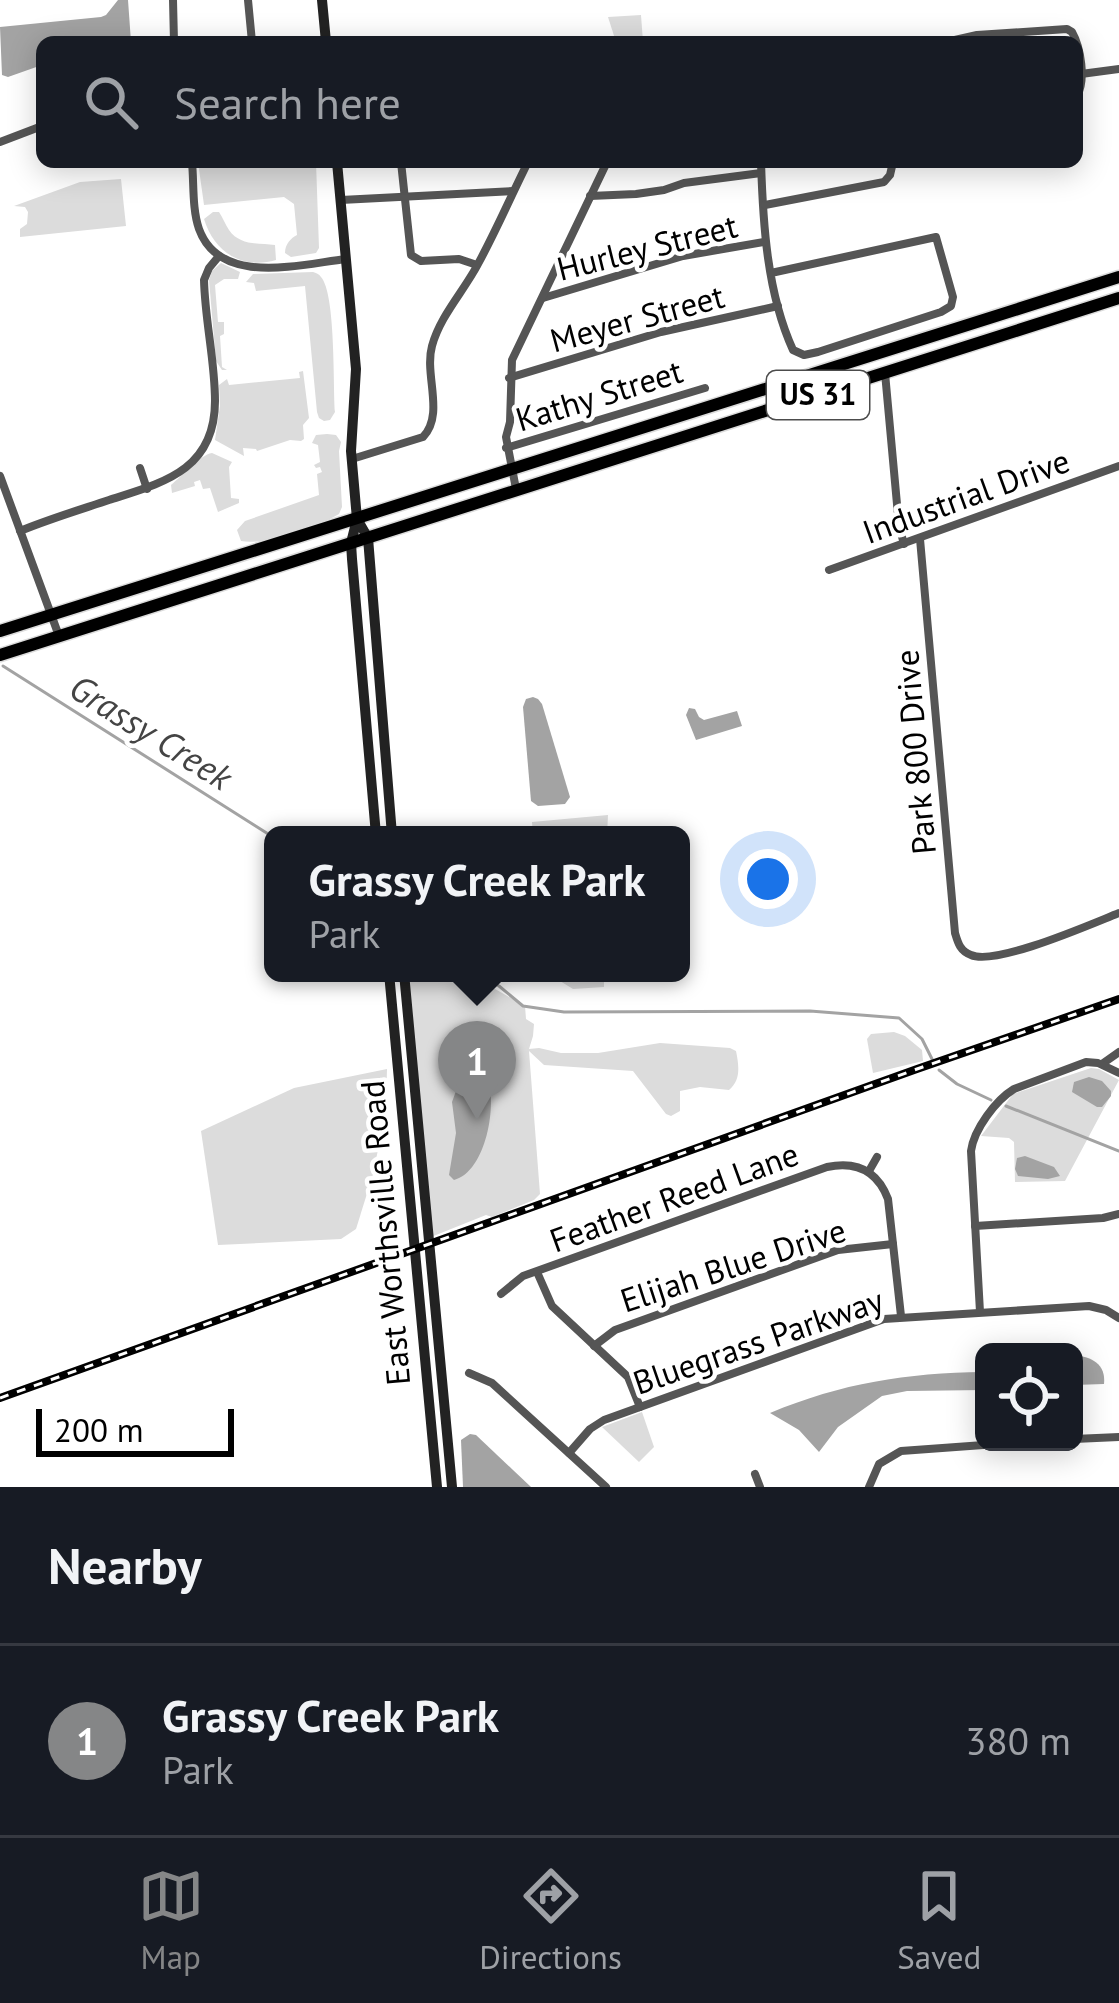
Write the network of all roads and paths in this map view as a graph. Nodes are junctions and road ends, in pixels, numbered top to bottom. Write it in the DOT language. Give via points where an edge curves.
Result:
graph roads {
  1 [pos="173,0"];
  2 [pos="248,0"];
  3 [pos="322,0"];
  4 [pos="174,36"];
  5 [pos="251,36"];
  6 [pos="325,36"];
  7 [pos="983,36"];
  8 [pos="1075,36"];
  9 [pos="1119,70"];
  10 [pos="1083,74"];
  11 [pos="36,128"];
  12 [pos="0,142"];
  13 [pos="193,168"];
  14 [pos="337,168"];
  15 [pos="402,168"];
  16 [pos="525,168"];
  17 [pos="604,168"];
  18 [pos="756,168"];
  19 [pos="761,168"];
  20 [pos="891,168"];
  21 [pos="513,191"];
  22 [pos="404,196"];
  23 [pos="590,196"];
  24 [pos="340,200"];
  25 [pos="765,205"];
  26 [pos="764,242"];
  27 [pos="219,256"];
  28 [pos="346,259"];
  29 [pos="478,266"];
  30 [pos="771,274"];
  31 [pos="1119,277"];
  32 [pos="541,298"];
  33 [pos="1119,298"];
  34 [pos="778,306"];
  35 [pos="885,374"];
  36 [pos="509,378"];
  37 [pos="705,388"];
  38 [pos="506,448"];
  39 [pos="352,459"];
  40 [pos="1119,466"];
  41 [pos="140,468"];
  42 [pos="511,470"];
  43 [pos="0,476"];
  44 [pos="147,489"];
  45 [pos="516,490"];
  46 [pos="357,519"];
  47 [pos="20,531"];
  48 [pos="368,538"];
  49 [pos="920,539"];
  50 [pos="351,543"];
  51 [pos="904,544"];
  52 [pos="829,570"];
  53 [pos="52,614"];
  54 [pos="0,631"];
  55 [pos="59,637"];
  56 [pos="2,655"];
  57 [pos="375,826"];
  58 [pos="391,826"];
  59 [pos="1119,913"];
  60 [pos="389,982"];
  61 [pos="405,982"];
  62 [pos="1119,1052"];
  63 [pos="1102,1064"];
  64 [pos="1119,1073"];
  65 [pos="877,1157"];
  66 [pos="869,1171"];
  67 [pos="1119,1214"];
  68 [pos="975,1226"];
  69 [pos="893,1244"];
  70 [pos="537,1271"];
  71 [pos="501,1294"];
  72 [pos="980,1312"];
  73 [pos="901,1316"];
  74 [pos="1119,1318"];
  75 [pos="594,1346"];
  76 [pos="469,1373"];
  77 [pos="640,1407"];
  78 [pos="1119,1437"];
  79 [pos="1083,1439"];
  80 [pos="975,1446"];
  81 [pos="568,1453"];
  82 [pos="755,1474"];
  83 [pos="436,1487"];
  84 [pos="452,1487"];
  85 [pos="606,1487"];
  86 [pos="760,1487"];
  87 [pos="869,1487"];
  1 -- 4 [label="street"];
  2 -- 5 [label="street"];
  3 -- 6 [label="main road"];
  7 -- 8 [label="street" via="1058,29"];
  9 -- 10 [label="street"];
  11 -- 12 [label="street"];
  13 -- 27 [label="street" via="199,228"];
  14 -- 24 [label="main road"];
  15 -- 22 [label="street"];
  16 -- 21 [label="street"];
  17 -- 23 [label="street"];
  18 -- 23 [label="street" via="664,190"];
  19 -- 25 [label="street"];
  20 -- 25 [label="street" via="884,182"];
  21 -- 22 [label="street"];
  21 -- 29 [label="street"];
  22 -- 24 [label="street"];
  22 -- 29 [label="street" via="411,255"];
  23 -- 32 [label="street"];
  24 -- 28 [label="main road"];
  25 -- 26 [label="street"];
  26 -- 30 [label="street"];
  26 -- 32 [label="street, Hurley Street" via="683,256"];
  27 -- 28 [label="street" via="269,268"];
  27 -- 44 [label="street" via="204,280 213,424 189,466"];
  28 -- 39 [label="main road" via="356,369"];
  29 -- 39 [label="street" via="430,353 432,428"];
  30 -- 34 [label="street"];
  30 -- 34 [label="street" via="935,237 953,297 941,312 804,355 793,350"];
  31 -- 42 [label="main road, US 31"];
  32 -- 36 [label="street"];
  33 -- 35 [label="main road, US 31"];
  34 -- 36 [label="street, Meyer Street"];
  35 -- 45 [label="main road, US 31"];
  35 -- 51 [label="street"];
  36 -- 38 [label="street"];
  37 -- 38 [label="street, Kathy Street"];
  38 -- 42 [label="street"];
  39 -- 46 [label="main road"];
  40 -- 49 [label="street, Industrial Drive"];
  41 -- 44 [label="street"];
  42 -- 45 [label="street"];
  42 -- 46 [label="main road, US 31"];
  43 -- 47 [label="street"];
  44 -- 47 [label="street"];
  45 -- 48 [label="main road, US 31"];
  46 -- 48 [label="main road"];
  46 -- 50 [label="main road"];
  46 -- 53 [label="main road, US 31"];
  47 -- 53 [label="street"];
  48 -- 50 [label="main road, US 31"];
  48 -- 58 [label="main road"];
  49 -- 51 [label="street, Industrial Drive"];
  49 -- 59 [label="street, Park 800 Drive" via="960,948 985,959"];
  50 -- 55 [label="main road, US 31"];
  50 -- 57 [label="main road"];
  51 -- 52 [label="street, Industrial Drive"];
  53 -- 54 [label="main road, US 31"];
  53 -- 55 [label="street"];
  55 -- 56 [label="main road, US 31"];
  60 -- 83 [label="main road, East Worthsville Road"];
  61 -- 84 [label="main road, East Worthsville Road"];
  62 -- 63 [label="street"];
  63 -- 64 [label="street"];
  63 -- 68 [label="street" via="1081,1064 1005,1094 970,1146"];
  65 -- 66 [label="street"];
  66 -- 69 [label="street" via="888,1198"];
  66 -- 70 [label="street, Feather Reed Lane" via="827,1167"];
  67 -- 68 [label="street"];
  68 -- 72 [label="street"];
  69 -- 73 [label="street"];
  69 -- 75 [label="street, Elijah Blue Drive" via="838,1250 615,1330"];
  70 -- 71 [label="street, Feather Reed Lane"];
  70 -- 75 [label="street" via="552,1306"];
  72 -- 73 [label="street, Bluegrass Parkway"];
  72 -- 74 [label="street, Bluegrass Parkway" via="1089,1306"];
  73 -- 77 [label="street, Bluegrass Parkway"];
  75 -- 77 [label="street" via="628,1377"];
  76 -- 81 [label="street" via="492,1383"];
  77 -- 81 [label="street, Bluegrass Parkway" via="597,1424"];
  78 -- 79 [label="street"];
  80 -- 87 [label="street" via="901,1451 879,1464"];
  81 -- 85 [label="street"];
  82 -- 86 [label="street"];
}
